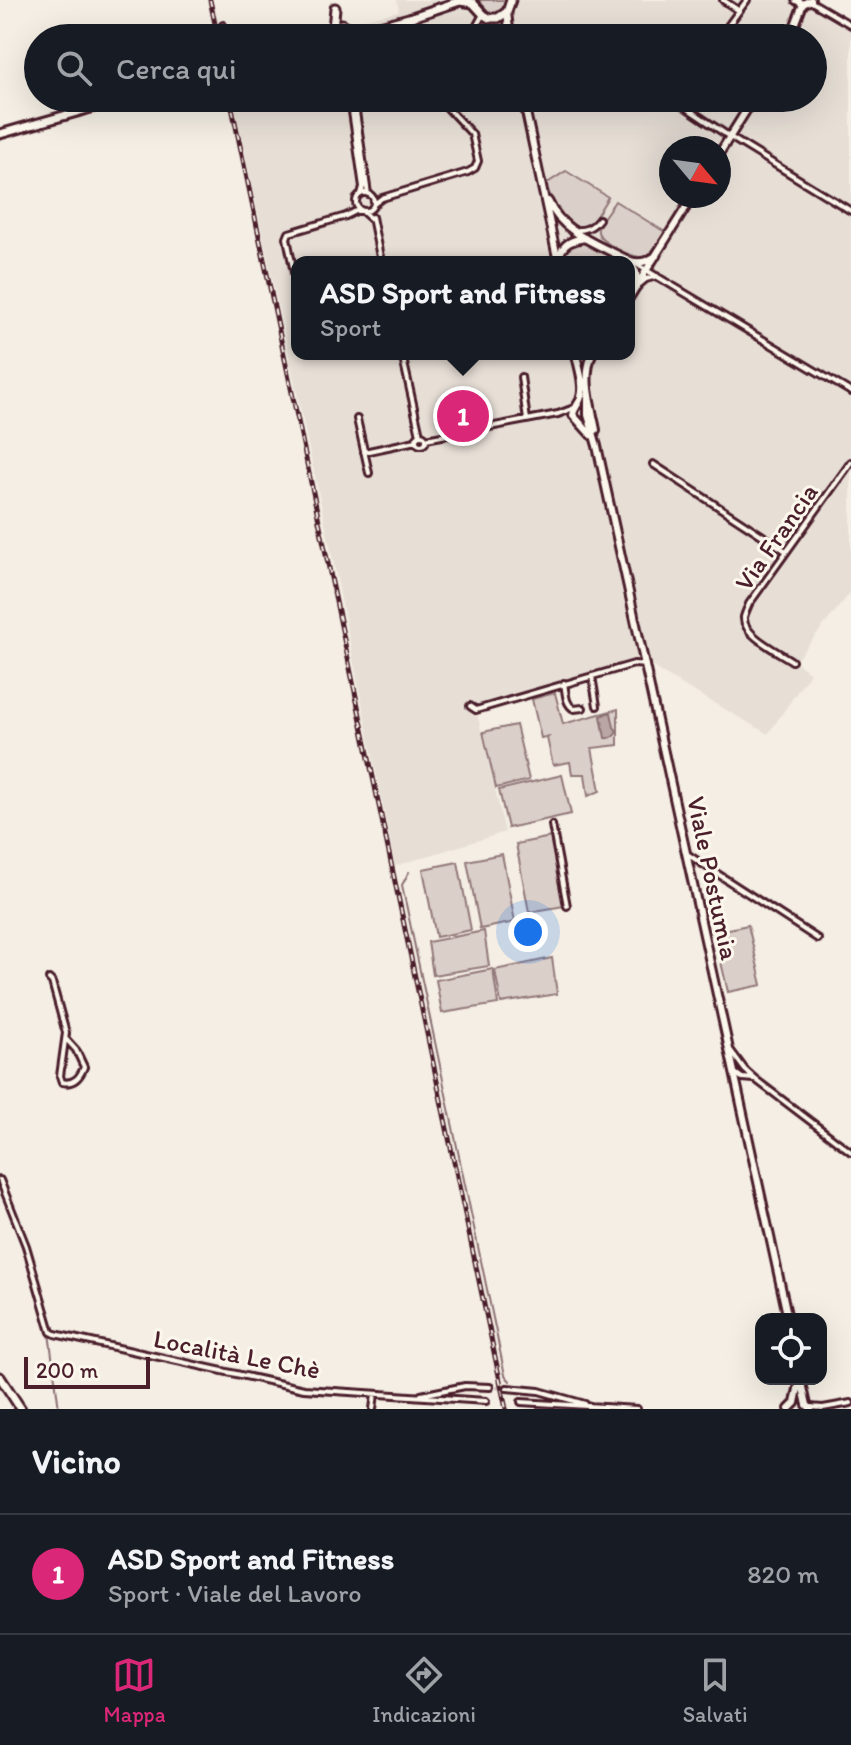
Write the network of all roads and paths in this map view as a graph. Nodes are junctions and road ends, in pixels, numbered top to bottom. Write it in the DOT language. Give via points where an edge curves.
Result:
graph roads {
  1 [pos="460,0"];
  2 [pos="511,0"];
  3 [pos="723,0"];
  4 [pos="747,0"];
  5 [pos="805,1"];
  6 [pos="478,7"];
  7 [pos="739,11"];
  8 [pos="507,12"];
  9 [pos="494,18"];
  10 [pos="333,24"];
  11 [pos="345,24"];
  12 [pos="387,24"];
  13 [pos="501,24"];
  14 [pos="508,24"];
  15 [pos="729,24"];
  16 [pos="796,24"];
  17 [pos="851,25"];
  18 [pos="77,112"];
  19 [pos="354,112"];
  20 [pos="355,112"];
  21 [pos="451,112"];
  22 [pos="526,112"];
  23 [pos="693,112"];
  24 [pos="745,112"];
  25 [pos="0,134"];
  26 [pos="729,136"];
  27 [pos="731,136"];
  28 [pos="731,138"];
  29 [pos="541,183"];
  30 [pos="361,194"];
  31 [pos="370,195"];
  32 [pos="382,198"];
  33 [pos="356,204"];
  34 [pos="373,206"];
  35 [pos="686,208"];
  36 [pos="362,211"];
  37 [pos="851,211"];
  38 [pos="351,214"];
  39 [pos="599,219"];
  40 [pos="372,220"];
  41 [pos="571,229"];
  42 [pos="585,238"];
  43 [pos="380,256"];
  44 [pos="557,256"];
  45 [pos="559,256"];
  46 [pos="621,256"];
  47 [pos="656,256"];
  48 [pos="291,258"];
  49 [pos="635,261"];
  50 [pos="635,263"];
  51 [pos="635,270"];
  52 [pos="648,270"];
  53 [pos="659,276"];
  54 [pos="637,286"];
  55 [pos="635,289"];
  56 [pos="403,360"];
  57 [pos="577,360"];
  58 [pos="590,360"];
  59 [pos="521,377"];
  60 [pos="851,392"];
  61 [pos="588,395"];
  62 [pos="575,407"];
  63 [pos="587,412"];
  64 [pos="558,414"];
  65 [pos="357,419"];
  66 [pos="576,419"];
  67 [pos="527,420"];
  68 [pos="420,435"];
  69 [pos="426,439"];
  70 [pos="416,441"];
  71 [pos="597,446"];
  72 [pos="364,452"];
  73 [pos="851,462"];
  74 [pos="653,464"];
  75 [pos="369,473"];
  76 [pos="786,551"];
  77 [pos="792,661"];
  78 [pos="646,665"];
  79 [pos="592,676"];
  80 [pos="564,683"];
  81 [pos="470,706"];
  82 [pos="597,706"];
  83 [pos="583,708"];
  84 [pos="552,825"];
  85 [pos="687,854"];
  86 [pos="567,906"];
  87 [pos="818,939"];
  88 [pos="49,979"];
  89 [pos="66,1039"];
  90 [pos="729,1048"];
  91 [pos="745,1070"];
  92 [pos="735,1073"];
  93 [pos="748,1079"];
  94 [pos="755,1079"];
  95 [pos="739,1094"];
  96 [pos="851,1152"];
  97 [pos="0,1180"];
  98 [pos="787,1313"];
  99 [pos="0,1377"];
  100 [pos="799,1385"];
  101 [pos="803,1385"];
  102 [pos="490,1387"];
  103 [pos="507,1388"];
  104 [pos="375,1394"];
  105 [pos="417,1396"];
  106 [pos="486,1401"];
  107 [pos="521,1402"];
  108 [pos="851,1403"];
  109 [pos="603,1407"];
  110 [pos="792,1407"];
  111 [pos="809,1407"];
  112 [pos="21,1409"];
  113 [pos="373,1409"];
  114 [pos="637,1409"];
  115 [pos="823,1409"];
  1 -- 6 [label="main road"];
  1 -- 12 [label="main road"];
  2 -- 8 [label="main road"];
  3 -- 7 [label="street"];
  4 -- 7 [label="street"];
  5 -- 16 [label="main road"];
  5 -- 17 [label="street"];
  6 -- 9 [label="main road"];
  7 -- 15 [label="street"];
  8 -- 9 [label="main road"];
  8 -- 14 [label="main road"];
  9 -- 13 [label="main road"];
  10 -- 11 [label="main road" via="335,8"];
  18 -- 25 [label="main road"];
  19 -- 30 [label="street"];
  20 -- 31 [label="street"];
  21 -- 32 [label="street" via="472,134 475,168"];
  22 -- 29 [label="main road"];
  23 -- 26 [label="street"];
  24 -- 27 [label="main road"];
  28 -- 37 [label="street"];
  29 -- 41 [label="main road" via="553,213"];
  29 -- 44 [label="main road"];
  30 -- 31 [label="street"];
  30 -- 33 [label="street"];
  31 -- 32 [label="street"];
  31 -- 34 [label="street"];
  32 -- 34 [label="street"];
  33 -- 36 [label="street"];
  33 -- 38 [label="street"];
  34 -- 36 [label="street"];
  34 -- 40 [label="street"];
  35 -- 47 [label="main road"];
  36 -- 38 [label="street"];
  36 -- 40 [label="street"];
  38 -- 48 [label="street" via="289,233"];
  39 -- 41 [label="street" via="585,230"];
  40 -- 43 [label="street"];
  41 -- 42 [label="main road"];
  42 -- 45 [label="main road" via="568,242"];
  42 -- 46 [label="main road"];
  47 -- 49 [label="main road"];
  47 -- 52 [label="main road"];
  47 -- 53 [label="street"];
  50 -- 52 [label="street"];
  51 -- 54 [label="main road"];
  52 -- 53 [label="street"];
  52 -- 54 [label="main road"];
  53 -- 54 [label="street"];
  53 -- 60 [label="street"];
  54 -- 55 [label="main road"];
  56 -- 68 [label="street"];
  57 -- 62 [label="main road" via="582,392"];
  58 -- 61 [label="main road"];
  59 -- 67 [label="street"];
  61 -- 63 [label="main road, Viale Postumia"];
  61 -- 71 [label="main road, Viale Postumia"];
  62 -- 63 [label="main road" via="581,405"];
  62 -- 64 [label="street"];
  62 -- 66 [label="main road"];
  63 -- 66 [label="main road" via="583,420"];
  63 -- 71 [label="main road, Viale Postumia"];
  64 -- 66 [label="street"];
  64 -- 67 [label="street"];
  65 -- 72 [label="street"];
  66 -- 71 [label="main road, Viale Postumia"];
  67 -- 69 [label="street"];
  68 -- 69 [label="street"];
  68 -- 70 [label="street"];
  69 -- 70 [label="street" via="422,445"];
  70 -- 72 [label="street"];
  71 -- 78 [label="main road, Viale Postumia"];
  72 -- 75 [label="street"];
  73 -- 76 [label="street, Via Francia"];
  74 -- 76 [label="street"];
  76 -- 77 [label="street, Via Francia" via="744,615 754,636"];
  78 -- 79 [label="street"];
  78 -- 85 [label="main road, Viale Postumia"];
  79 -- 80 [label="street"];
  79 -- 82 [label="street"];
  80 -- 81 [label="street" via="476,710"];
  80 -- 83 [label="street" via="570,707"];
  84 -- 86 [label="street"];
  85 -- 87 [label="street"];
  85 -- 90 [label="main road, Viale Postumia"];
  88 -- 89 [label="street"];
  89 -- 89 [label="street" via="60,1076 67,1083 75,1081 84,1067"];
  90 -- 91 [label="street"];
  90 -- 92 [label="main road, Viale Postumia"];
  91 -- 92 [label="street"];
  91 -- 94 [label="street"];
  92 -- 93 [label="street"];
  92 -- 95 [label="main road, Viale Postumia"];
  93 -- 94 [label="street"];
  93 -- 95 [label="street"];
  94 -- 96 [label="street"];
  95 -- 98 [label="main road, Viale Postumia"];
  97 -- 104 [label="street, Località Le Chè" via="51,1332 304,1389"];
  99 -- 112 [label="main road"];
  100 -- 110 [label="main road"];
  101 -- 111 [label="main road"];
  102 -- 105 [label="street, Località Le Chè" via="465,1386"];
  103 -- 109 [label="street"];
  104 -- 105 [label="street, Località Le Chè"];
  104 -- 113 [label="street"];
  105 -- 106 [label="street, Località Le Chè"];
  107 -- 109 [label="street"];
  108 -- 115 [label="street"];
  109 -- 114 [label="street"];
  110 -- 111 [label="main road"];
  111 -- 115 [label="street"];
}
